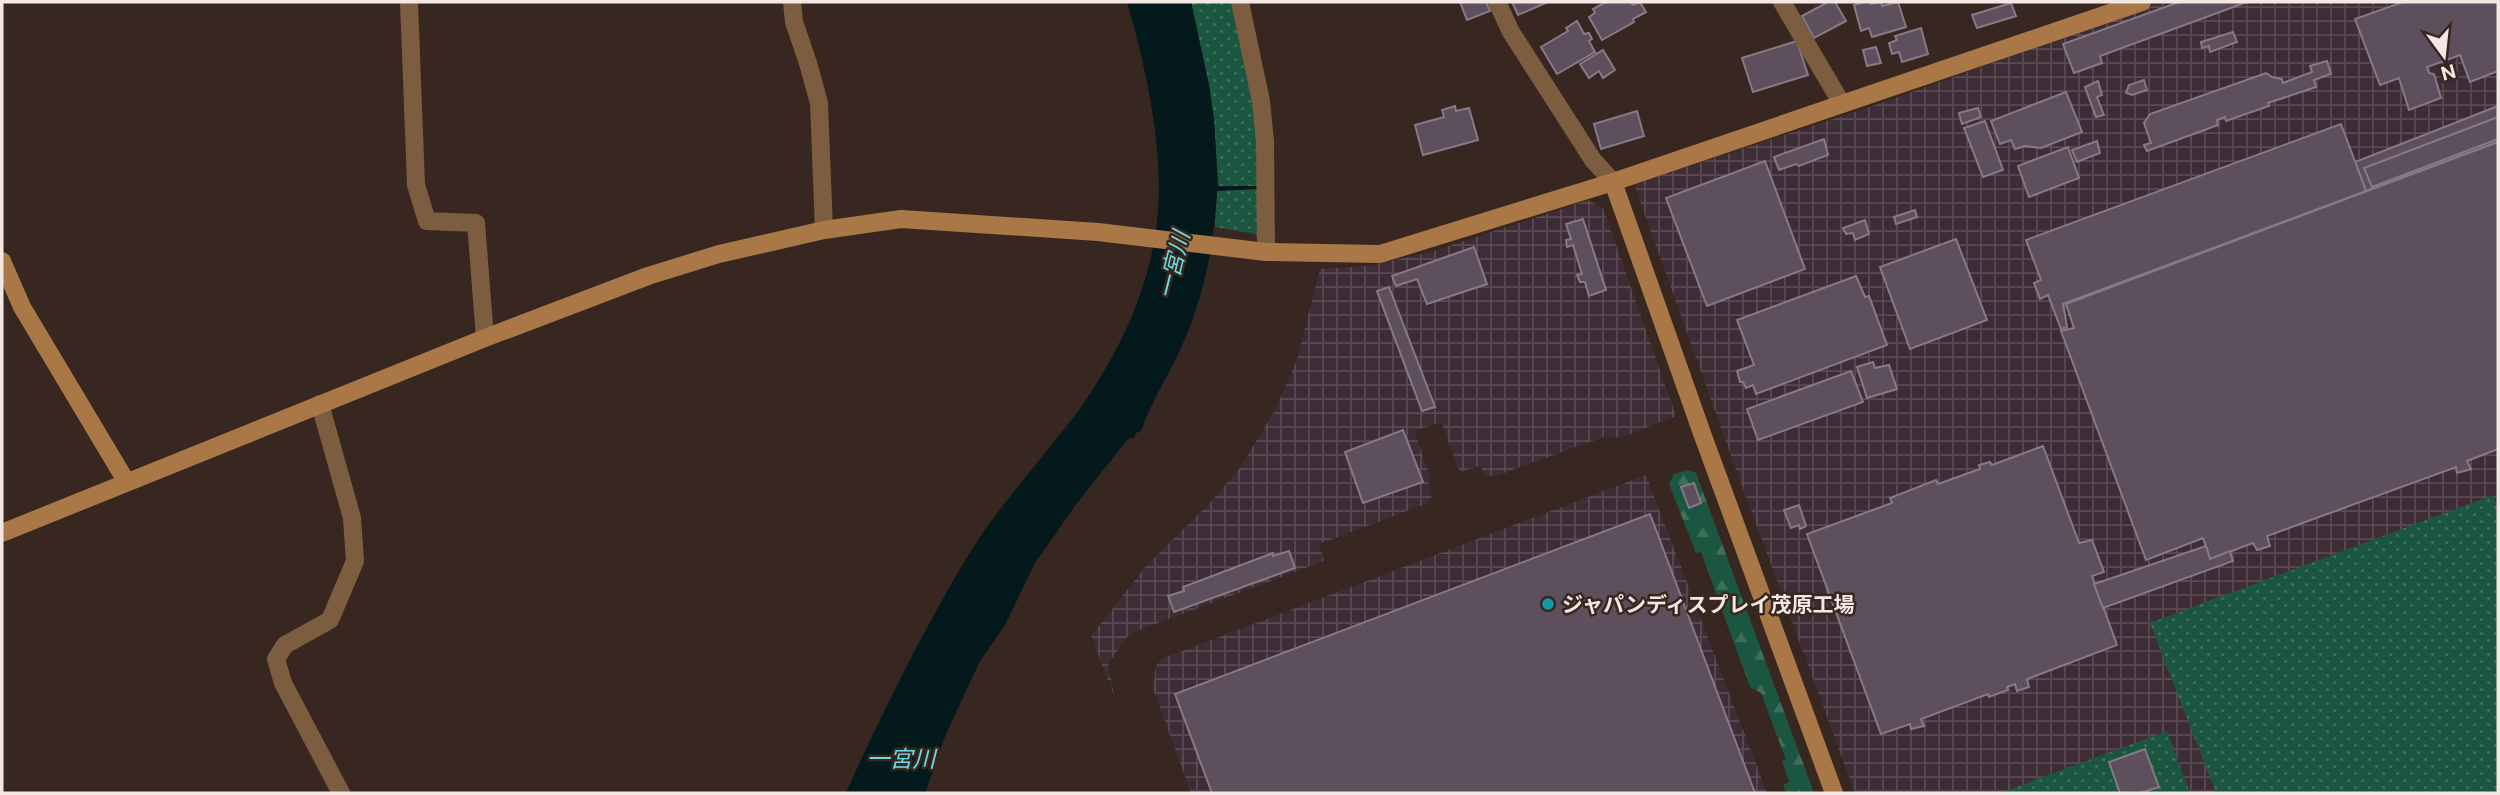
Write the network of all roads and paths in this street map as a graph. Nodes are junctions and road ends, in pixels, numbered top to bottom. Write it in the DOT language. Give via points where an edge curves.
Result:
graph roads {
  1 [pos="409,2"];
  2 [pos="792,2"];
  3 [pos="1240,2"];
  4 [pos="1497,2"];
  5 [pos="1782,2"];
  6 [pos="2142,2"];
  7 [pos="1842,104"];
  8 [pos="1613,182"];
  9 [pos="824,230"];
  10 [pos="1263,252"];
  11 [pos="2,261"];
  12 [pos="485,338"];
  13 [pos="320,404"];
  14 [pos="126,481"];
  15 [pos="2,533"];
  16 [pos="341,793"];
  17 [pos="1834,793"];
  1 -- 12 [label="street" via="416,185 427,221 476,223"];
  2 -- 9 [label="street" via="819,103"];
  3 -- 10 [label="street" via="1261,101"];
  4 -- 8 [label="street" via="1511,32 1593,160"];
  5 -- 7 [label="street"];
  6 -- 7 [label="street"];
  7 -- 8 [label="street"];
  8 -- 10 [label="street" via="1380,254"];
  8 -- 17 [label="street"];
  9 -- 10 [label="street" via="901,219 1098,232"];
  9 -- 12 [label="street" via="648,276"];
  11 -- 14 [label="street" via="22,307"];
  12 -- 13 [label="street"];
  13 -- 14 [label="street"];
  13 -- 16 [label="street" via="352,518 355,561 330,620 285,645 276,659 283,683"];
  14 -- 15 [label="street"];
}
